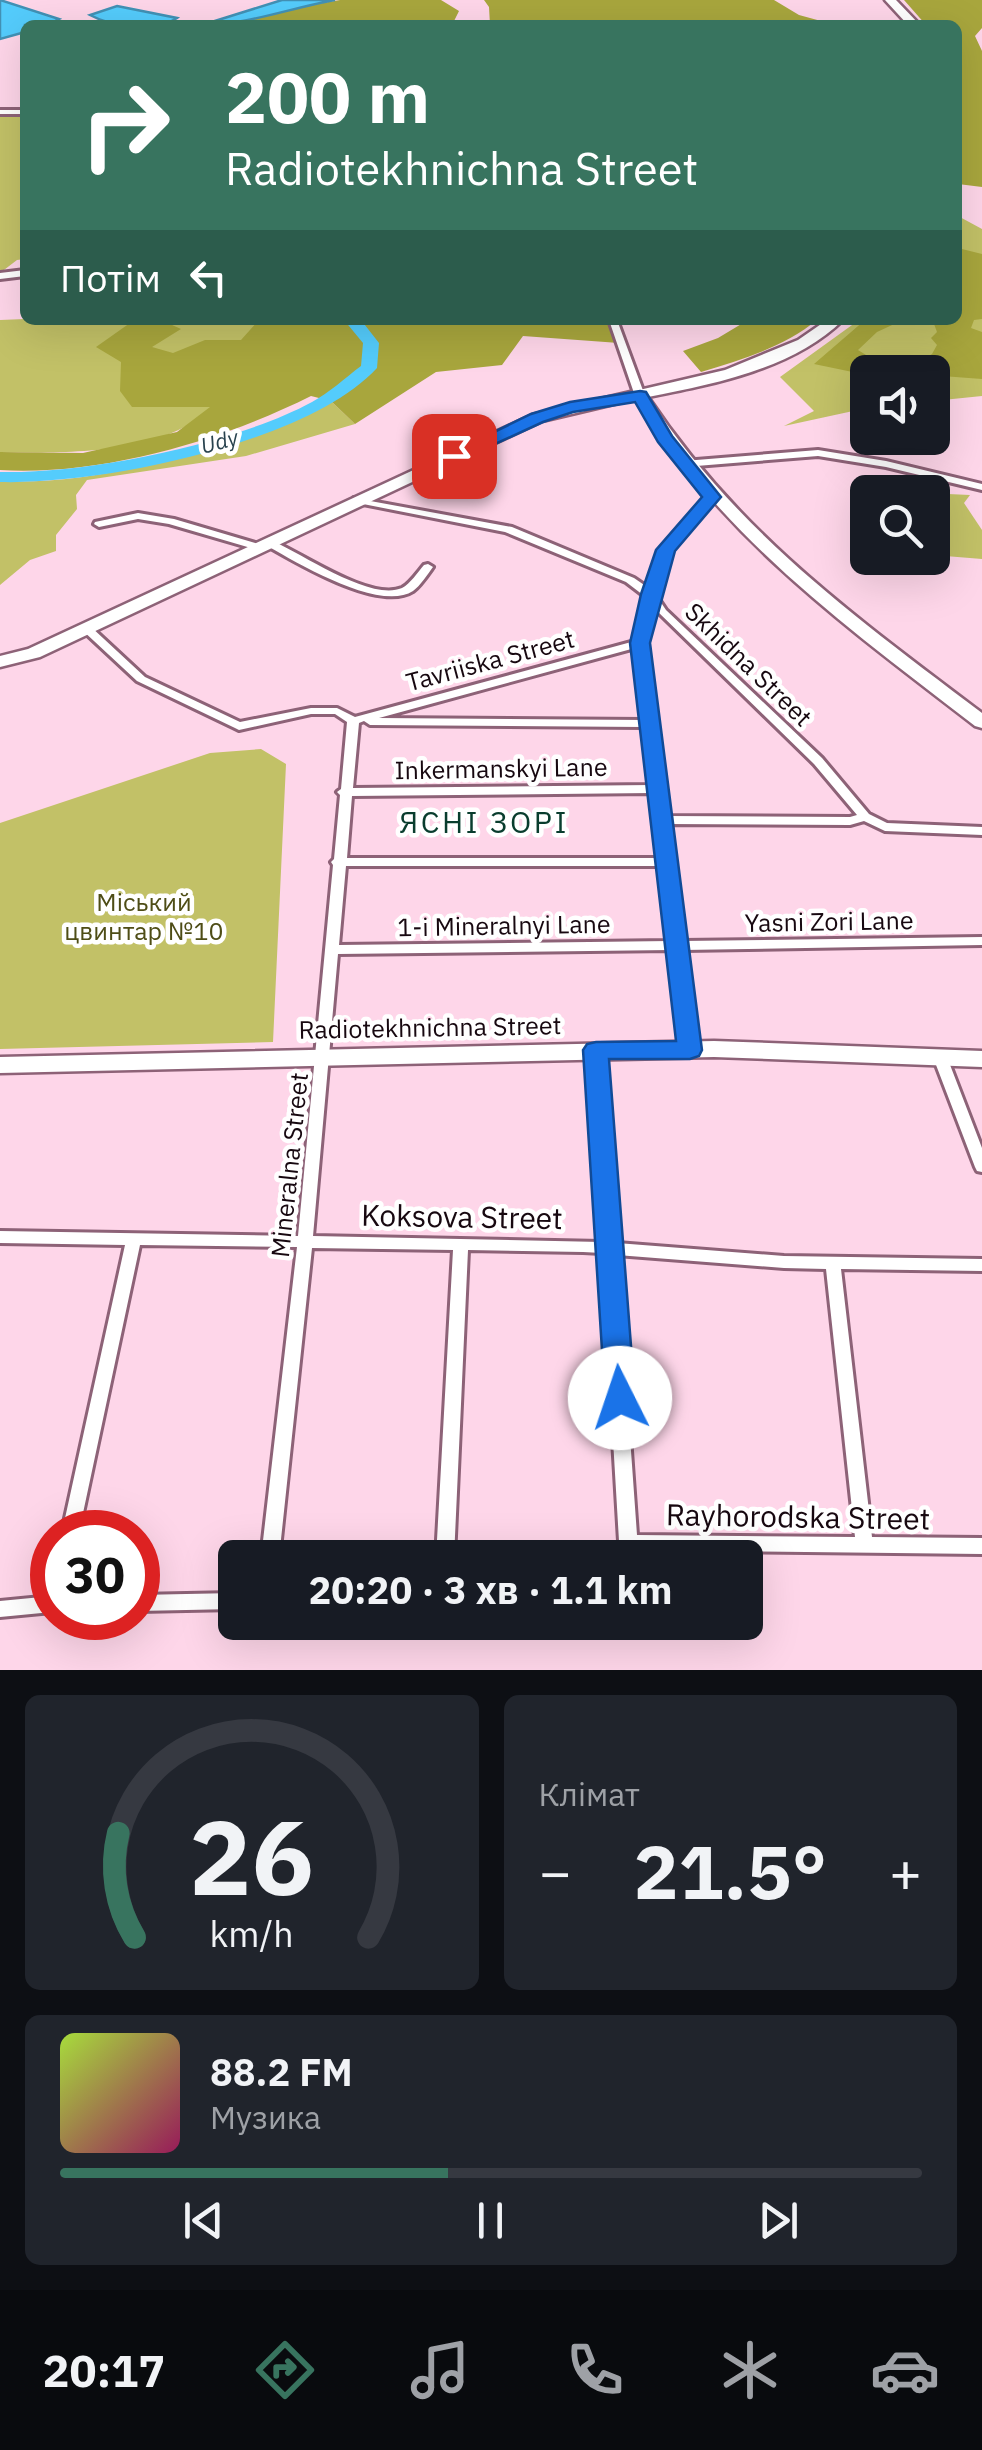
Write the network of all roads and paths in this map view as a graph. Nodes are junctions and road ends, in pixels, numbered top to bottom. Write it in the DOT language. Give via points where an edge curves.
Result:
graph roads {
  1 [pos="890,0"];
  2 [pos="909,20"];
  3 [pos="615,325"];
  4 [pos="828,325"];
  5 [pos="640,396"];
  6 [pos="684,464"];
  7 [pos="982,487"];
  8 [pos="712,497"];
  9 [pos="358,500"];
  10 [pos="99,524"];
  11 [pos="263,544"];
  12 [pos="428,567"];
  13 [pos="650,594"];
  14 [pos="86,628"];
  15 [pos="640,643"];
  16 [pos="0,662"];
  17 [pos="352,721"];
  18 [pos="982,722"];
  19 [pos="650,724"];
  20 [pos="658,789"];
  21 [pos="343,792"];
  22 [pos="865,818"];
  23 [pos="662,820"];
  24 [pos="982,832"];
  25 [pos="337,862"];
  26 [pos="668,862"];
  27 [pos="982,942"];
  28 [pos="677,946"];
  29 [pos="330,950"];
  30 [pos="596,1050"];
  31 [pos="690,1050"];
  32 [pos="322,1056"];
  33 [pos="940,1057"];
  34 [pos="982,1059"];
  35 [pos="0,1065"];
  36 [pos="982,1166"];
  37 [pos="0,1237"];
  38 [pos="134,1238"];
  39 [pos="304,1240"];
  40 [pos="461,1244"];
  41 [pos="610,1248"];
  42 [pos="833,1263"];
  43 [pos="982,1265"];
  44 [pos="75,1510"];
  45 [pos="272,1540"];
  46 [pos="446,1540"];
  47 [pos="628,1540"];
  48 [pos="864,1544"];
  49 [pos="982,1546"];
  50 [pos="763,1547"];
  51 [pos="218,1601"];
  52 [pos="160,1603"];
  53 [pos="30,1606"];
  54 [pos="0,1608"];
  1 -- 2 [label="main road"];
  3 -- 5 [label="street"];
  4 -- 5 [label="main road" via="730,375"];
  5 -- 6 [label="main road"];
  5 -- 9 [label="main road" via="537,418"];
  6 -- 7 [label="street" via="818,453"];
  6 -- 8 [label="main road"];
  8 -- 13 [label="street" via="675,535"];
  8 -- 18 [label="main road" via="803,583"];
  9 -- 11 [label="main road"];
  9 -- 13 [label="street, Skhidna Street" via="508,529"];
  10 -- 11 [label="street" via="138,516"];
  11 -- 12 [label="street" via="382,594 408,590"];
  11 -- 14 [label="main road"];
  13 -- 15 [label="street"];
  13 -- 22 [label="street, Skhidna Street" via="818,761"];
  14 -- 16 [label="main road"];
  14 -- 17 [label="street" via="140,679 239,726 337,711"];
  15 -- 17 [label="street, Tavriiska Street"];
  15 -- 19 [label="street"];
  17 -- 19 [label="street"];
  17 -- 21 [label="street, Mineralna Street"];
  19 -- 20 [label="street"];
  20 -- 21 [label="street, Inkermanskyi Lane"];
  20 -- 23 [label="street"];
  21 -- 25 [label="street, Mineralna Street"];
  22 -- 23 [label="street"];
  22 -- 24 [label="street" via="885,827"];
  23 -- 26 [label="street"];
  25 -- 26 [label="street"];
  25 -- 29 [label="street, Mineralna Street"];
  26 -- 28 [label="street"];
  27 -- 28 [label="street, Yasni Zori Lane"];
  28 -- 29 [label="street, 1-i Mineralnyi Lane"];
  28 -- 31 [label="street"];
  29 -- 32 [label="street, Mineralna Street"];
  30 -- 31 [label="main road, Radiotekhnichna Street"];
  30 -- 32 [label="main road, Radiotekhnichna Street"];
  30 -- 41 [label="street"];
  31 -- 33 [label="main road, Radiotekhnichna Street"];
  32 -- 35 [label="main road, Radiotekhnichna Street"];
  32 -- 39 [label="street, Mineralna Street"];
  33 -- 34 [label="main road, Radiotekhnichna Street"];
  33 -- 36 [label="street"];
  37 -- 38 [label="street, Koksova Street"];
  38 -- 39 [label="street, Koksova Street"];
  38 -- 44 [label="street"];
  39 -- 40 [label="street, Koksova Street"];
  39 -- 45 [label="street, Mineralna Street"];
  40 -- 41 [label="street, Koksova Street"];
  40 -- 46 [label="street"];
  41 -- 42 [label="street, Koksova Street"];
  41 -- 47 [label="street"];
  42 -- 43 [label="street, Koksova Street"];
  42 -- 48 [label="street"];
  48 -- 49 [label="street, Rayhorodska Street"];
  48 -- 50 [label="street, Rayhorodska Street"];
  51 -- 52 [label="street"];
  53 -- 54 [label="street"];
}
